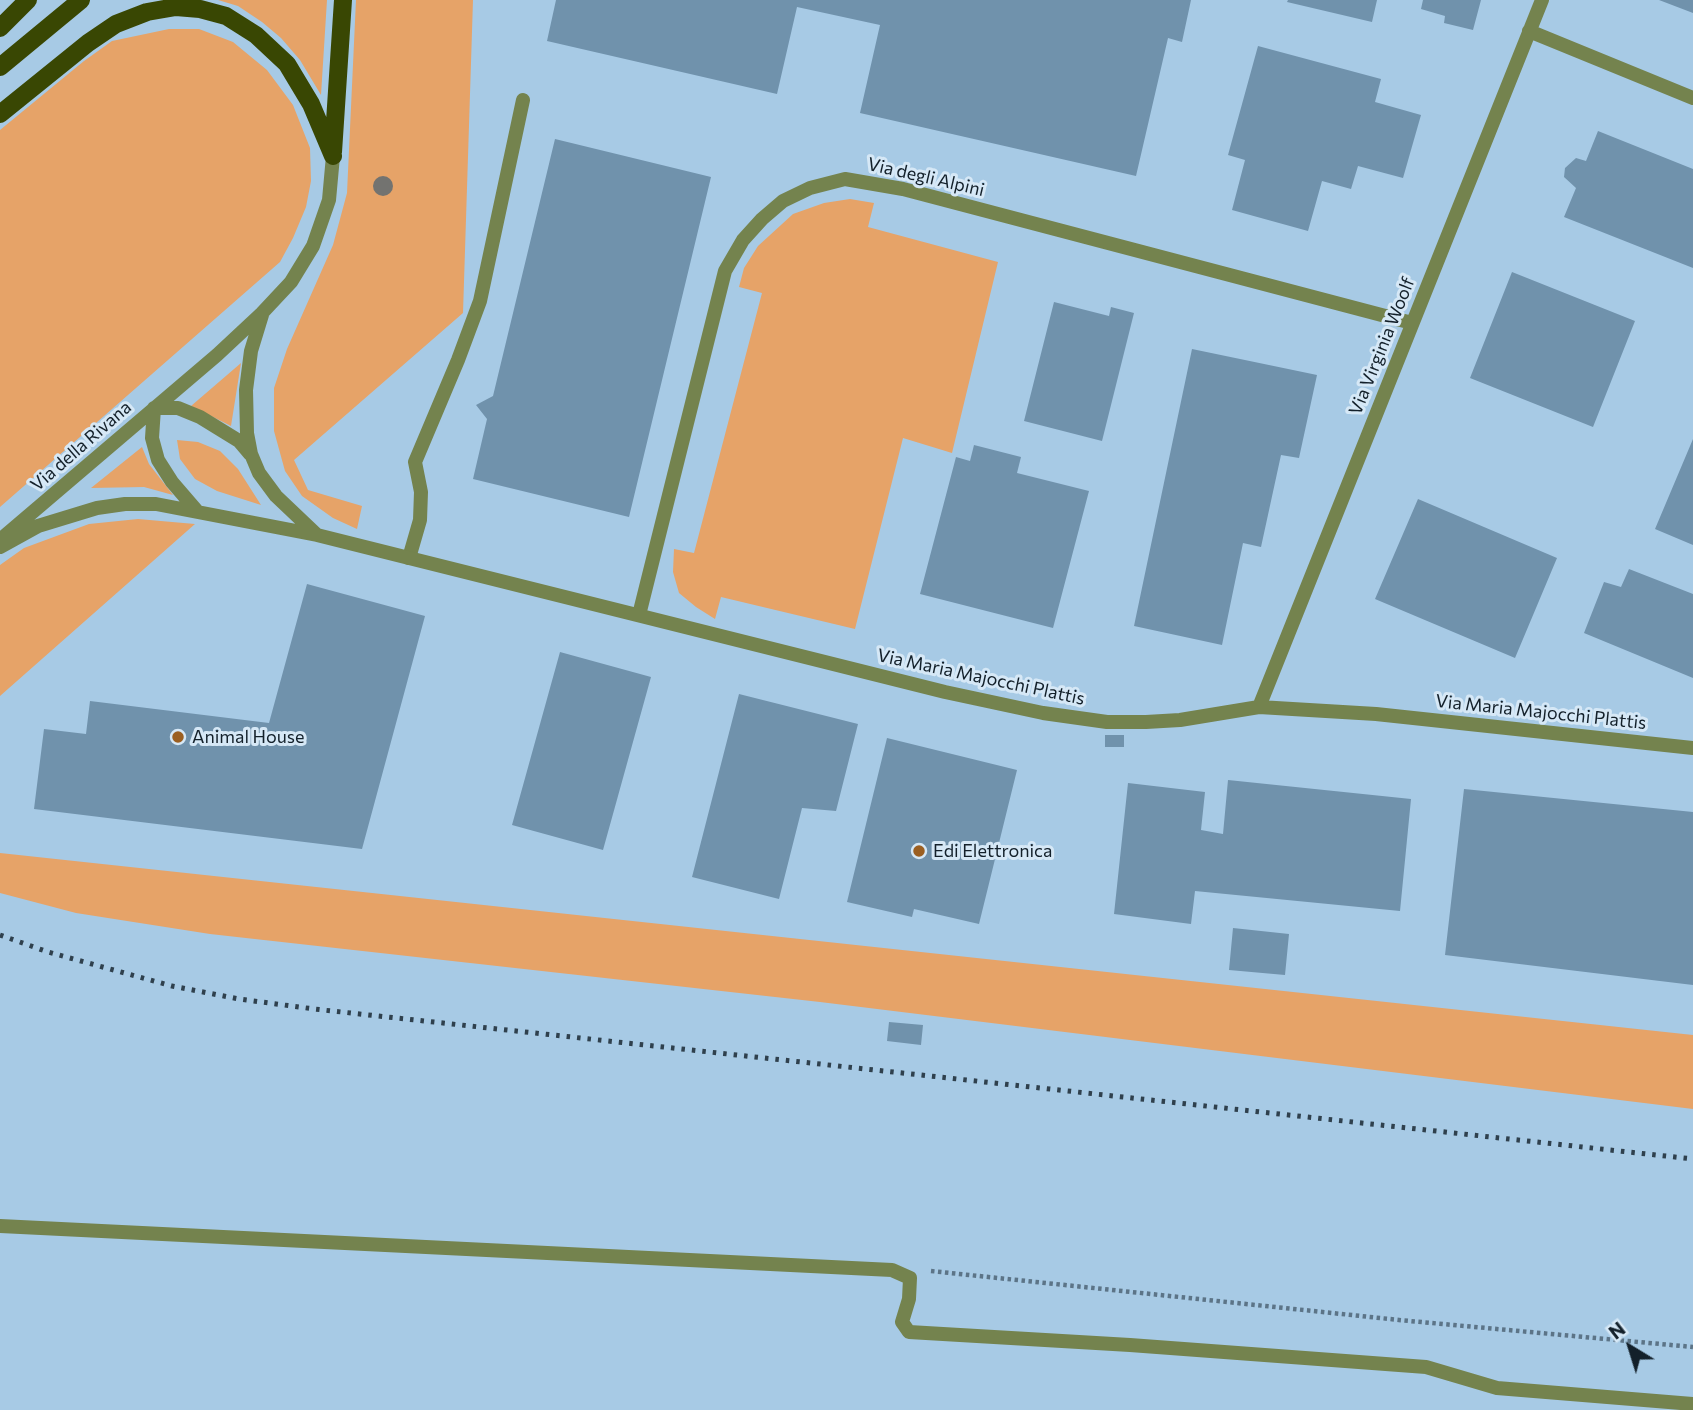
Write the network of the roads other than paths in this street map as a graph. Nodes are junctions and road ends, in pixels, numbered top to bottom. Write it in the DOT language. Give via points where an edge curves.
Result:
graph roads {
  1 [pos="28,0"];
  2 [pos="81,0"];
  3 [pos="343,0"];
  4 [pos="1542,0"];
  5 [pos="0,28"];
  6 [pos="1529,32"];
  7 [pos="0,67"];
  8 [pos="1693,98"];
  9 [pos="523,100"];
  10 [pos="0,114"];
  11 [pos="332,156"];
  12 [pos="262,313"];
  13 [pos="1412,323"];
  14 [pos="154,408"];
  15 [pos="251,454"];
  16 [pos="197,511"];
  17 [pos="317,535"];
  18 [pos="0,540"];
  19 [pos="0,547"];
  20 [pos="409,558"];
  21 [pos="639,615"];
  22 [pos="1259,707"];
  23 [pos="1693,748"];
  24 [pos="0,1226"];
  25 [pos="1693,1404"];
  1 -- 5 [label="main road"];
  2 -- 7 [label="main road"];
  3 -- 11 [label="main road"];
  4 -- 6 [label="street, Via Virginia Woolf"];
  6 -- 8 [label="street"];
  6 -- 13 [label="street, Via Virginia Woolf"];
  9 -- 20 [label="street" via="480,301 415,462 421,520"];
  10 -- 11 [label="main road" via="116,24 147,12 200,9 226,16 256,35 287,64 311,104"];
  11 -- 12 [label="street, Via della Rivana" via="329,200 313,246 291,282"];
  12 -- 14 [label="street, Via della Rivana"];
  12 -- 15 [label="street, Via Maria Majocchi Plattis" via="246,390"];
  13 -- 21 [label="street, Via degli Alpini" via="903,189 845,180 810,188 783,201 762,219 725,271"];
  13 -- 22 [label="street, Via Virginia Woolf"];
  14 -- 15 [label="street, Via Maria Majocchi Plattis" via="178,408 200,417 239,440"];
  14 -- 16 [label="street" via="152,438 158,460"];
  14 -- 18 [label="street, Via della Rivana"];
  15 -- 17 [label="street, Via Maria Majocchi Plattis" via="275,496"];
  16 -- 17 [label="street, Via Maria Majocchi Plattis"];
  16 -- 19 [label="street, Via Maria Majocchi Plattis" via="156,504 97,508 38,526"];
  17 -- 20 [label="street, Via Maria Majocchi Plattis"];
  20 -- 21 [label="street, Via Maria Majocchi Plattis"];
  21 -- 22 [label="street, Via Maria Majocchi Plattis" via="945,692 1073,718 1180,720"];
  22 -- 23 [label="street, Via Maria Majocchi Plattis" via="1376,714"];
  24 -- 25 [label="street" via="892,1270 910,1278 902,1322 909,1332 1426,1367 1497,1388"];
}
